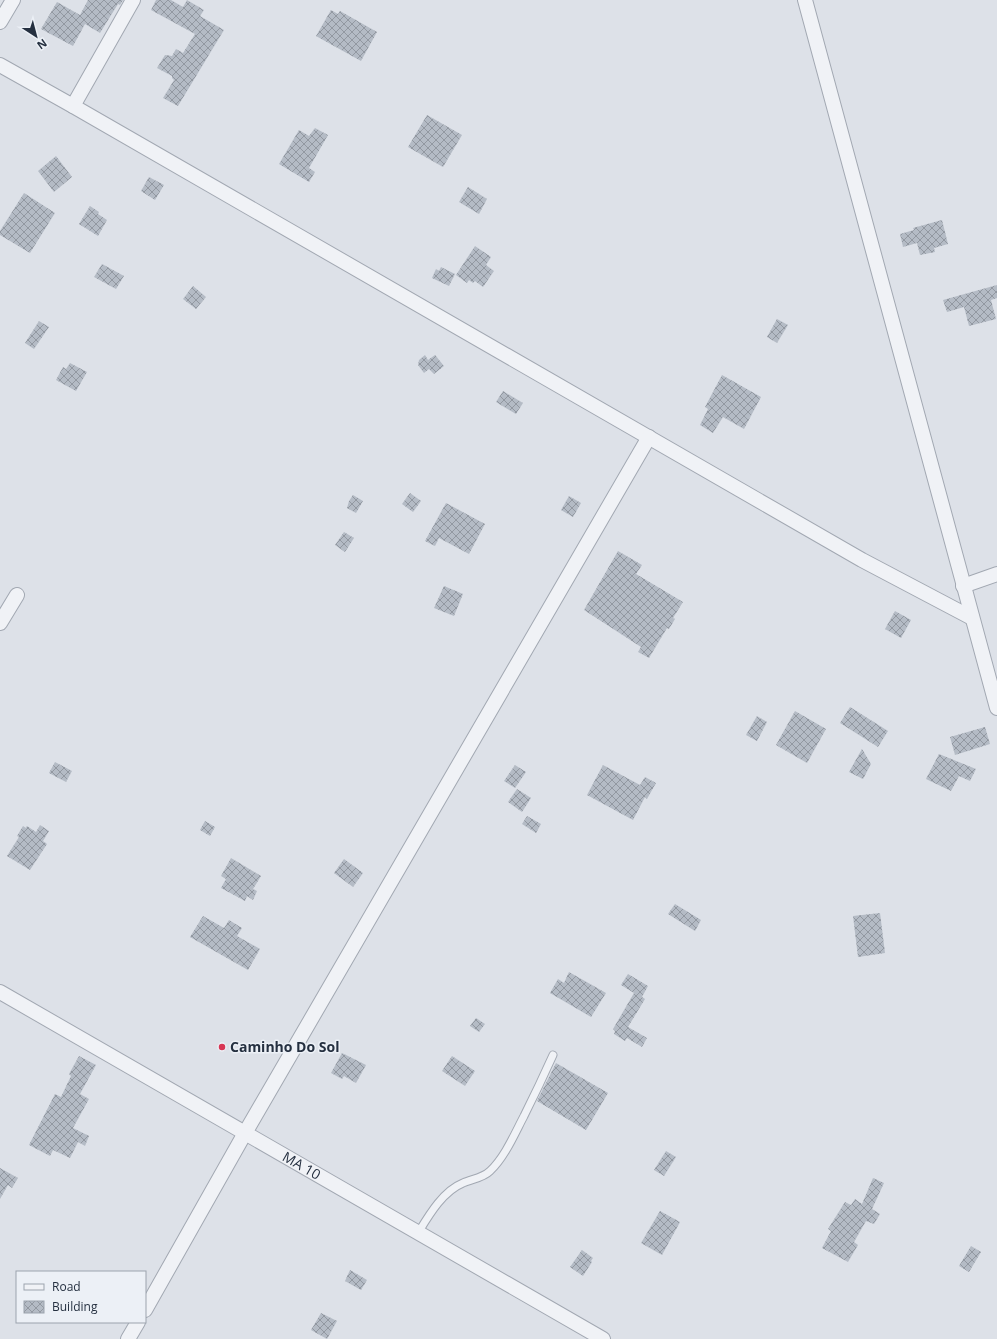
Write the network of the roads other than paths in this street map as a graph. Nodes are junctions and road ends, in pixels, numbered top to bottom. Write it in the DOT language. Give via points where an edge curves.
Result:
graph roads {
  1 [pos="13,0"];
  2 [pos="133,0"];
  3 [pos="805,0"];
  4 [pos="0,22"];
  5 [pos="0,66"];
  6 [pos="73,106"];
  7 [pos="649,437"];
  8 [pos="997,574"];
  9 [pos="963,586"];
  10 [pos="17,595"];
  11 [pos="972,618"];
  12 [pos="0,623"];
  13 [pos="997,708"];
  14 [pos="0,992"];
  15 [pos="553,1055"];
  16 [pos="245,1133"];
  17 [pos="418,1233"];
  18 [pos="146,1308"];
  19 [pos="137,1323"];
  20 [pos="128,1339"];
  21 [pos="604,1339"];
  1 -- 4 [label="street"];
  2 -- 6 [label="street"];
  3 -- 9 [label="street"];
  5 -- 6 [label="street"];
  6 -- 7 [label="street"];
  7 -- 11 [label="street" via="862,560"];
  7 -- 16 [label="street"];
  8 -- 9 [label="street"];
  9 -- 11 [label="street"];
  10 -- 12 [label="street"];
  11 -- 13 [label="street"];
  14 -- 16 [label="street, MA 10"];
  15 -- 17 [label="lane" via="512,1138 497,1162 484,1176 455,1187 435,1208"];
  16 -- 17 [label="street, MA 10"];
  16 -- 18 [label="street"];
  17 -- 21 [label="street, MA 10"];
  19 -- 20 [label="street"];
}
